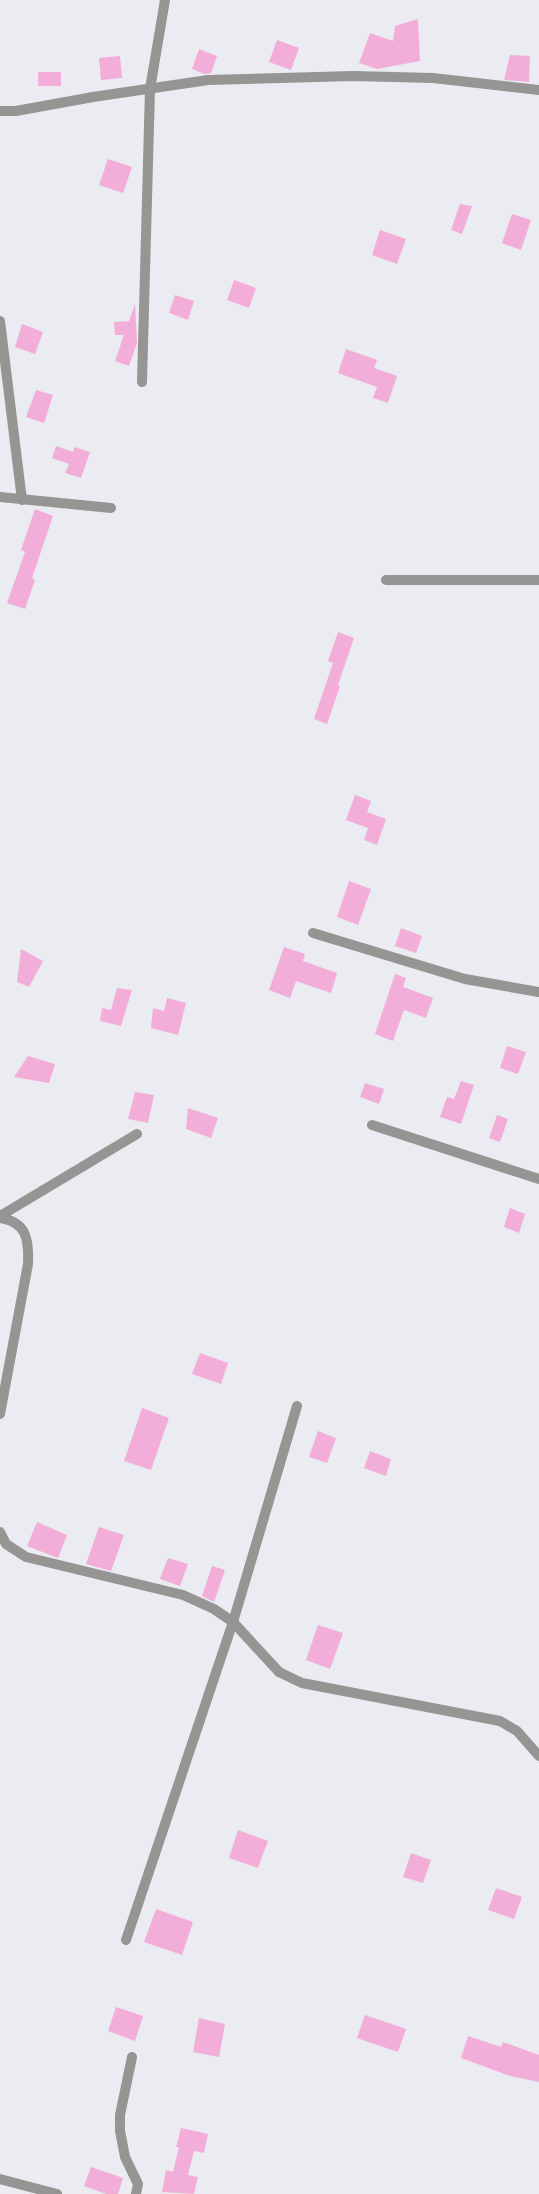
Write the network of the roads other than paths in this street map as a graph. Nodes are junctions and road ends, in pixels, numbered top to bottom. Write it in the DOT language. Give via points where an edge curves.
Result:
graph roads {
  1 [pos="165,0"];
  2 [pos="150,89"];
  3 [pos="539,90"];
  4 [pos="0,111"];
  5 [pos="0,320"];
  6 [pos="142,382"];
  7 [pos="0,497"];
  8 [pos="22,500"];
  9 [pos="111,508"];
  10 [pos="386,580"];
  11 [pos="539,580"];
  12 [pos="313,933"];
  13 [pos="539,992"];
  14 [pos="372,1125"];
  15 [pos="137,1134"];
  16 [pos="539,1179"];
  17 [pos="0,1217"];
  18 [pos="297,1406"];
  19 [pos="0,1414"];
  20 [pos="0,1532"];
  21 [pos="233,1622"];
  22 [pos="539,1756"];
  23 [pos="126,1940"];
  24 [pos="132,2057"];
  25 [pos="0,2179"];
  26 [pos="57,2194"];
  27 [pos="136,2194"];
  1 -- 2 [label="street"];
  2 -- 3 [label="street" via="208,80 353,76 433,78"];
  2 -- 4 [label="street" via="16,111"];
  2 -- 6 [label="street"];
  5 -- 8 [label="street"];
  7 -- 8 [label="street"];
  8 -- 9 [label="street"];
  10 -- 11 [label="street"];
  12 -- 13 [label="street" via="465,979"];
  14 -- 16 [label="street"];
  15 -- 17 [label="street"];
  17 -- 19 [label="street" via="12,1220 24,1231 29,1246 28,1264"];
  18 -- 21 [label="street"];
  20 -- 21 [label="street" via="6,1544 26,1557 183,1595 214,1609"];
  21 -- 22 [label="street" via="279,1672 302,1682 500,1721 517,1731"];
  21 -- 23 [label="street"];
  24 -- 27 [label="street" via="120,2115 120,2131 125,2157 138,2184"];
  25 -- 26 [label="street"];
}
